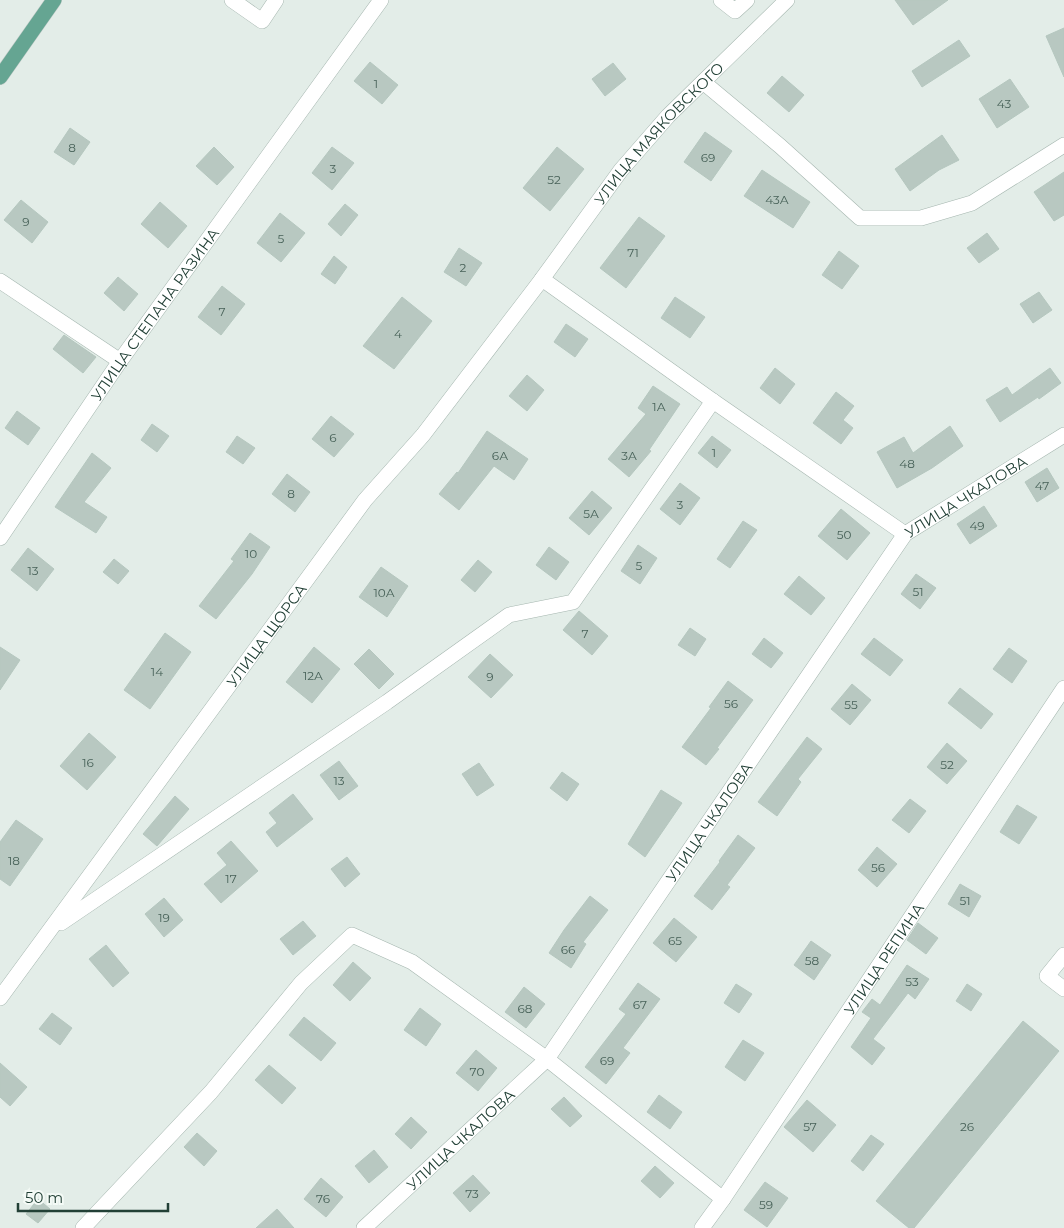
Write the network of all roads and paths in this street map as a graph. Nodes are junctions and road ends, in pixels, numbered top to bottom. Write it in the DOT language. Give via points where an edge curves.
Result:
graph roads {
  1 [pos="54,0"];
  2 [pos="232,0"];
  3 [pos="276,0"];
  4 [pos="381,0"];
  5 [pos="721,0"];
  6 [pos="747,0"];
  7 [pos="787,0"];
  8 [pos="0,76"];
  9 [pos="703,82"];
  10 [pos="1064,145"];
  11 [pos="542,279"];
  12 [pos="0,281"];
  13 [pos="120,361"];
  14 [pos="713,400"];
  15 [pos="1064,435"];
  16 [pos="905,534"];
  17 [pos="0,538"];
  18 [pos="1064,688"];
  19 [pos="51,930"];
  20 [pos="1064,955"];
  21 [pos="1064,989"];
  22 [pos="0,998"];
  23 [pos="547,1059"];
  24 [pos="723,1200"];
  25 [pos="83,1228"];
  26 [pos="364,1228"];
  27 [pos="702,1228"];
  1 -- 8 [label="main road"];
  2 -- 3 [label="street" via="262,21"];
  4 -- 13 [label="street, УЛИЦА СТЕПАНА РАЗИНА"];
  5 -- 6 [label="street" via="735,11"];
  7 -- 9 [label="street, УЛИЦА МАЯКОВСКОГО"];
  9 -- 10 [label="street" via="860,218 921,218 972,203"];
  9 -- 11 [label="street, УЛИЦА МАЯКОВСКОГО" via="621,170"];
  11 -- 14 [label="street"];
  11 -- 19 [label="street, УЛИЦА ЩОРСА" via="423,435 366,500"];
  12 -- 13 [label="street"];
  13 -- 17 [label="street, УЛИЦА СТЕПАНА РАЗИНА"];
  14 -- 16 [label="street"];
  14 -- 19 [label="street" via="573,602 509,615 379,708"];
  15 -- 16 [label="street, УЛИЦА ЧКАЛОВА"];
  16 -- 23 [label="street, УЛИЦА ЧКАЛОВА"];
  18 -- 24 [label="street, УЛИЦА РЕПИНА"];
  19 -- 22 [label="street, УЛИЦА ЩОРСА"];
  20 -- 21 [label="street" via="1046,976"];
  23 -- 24 [label="street"];
  23 -- 25 [label="street" via="412,962 352,935 301,983 211,1092"];
  23 -- 26 [label="street, УЛИЦА ЧКАЛОВА"];
  24 -- 27 [label="street, УЛИЦА РЕПИНА"];
}
